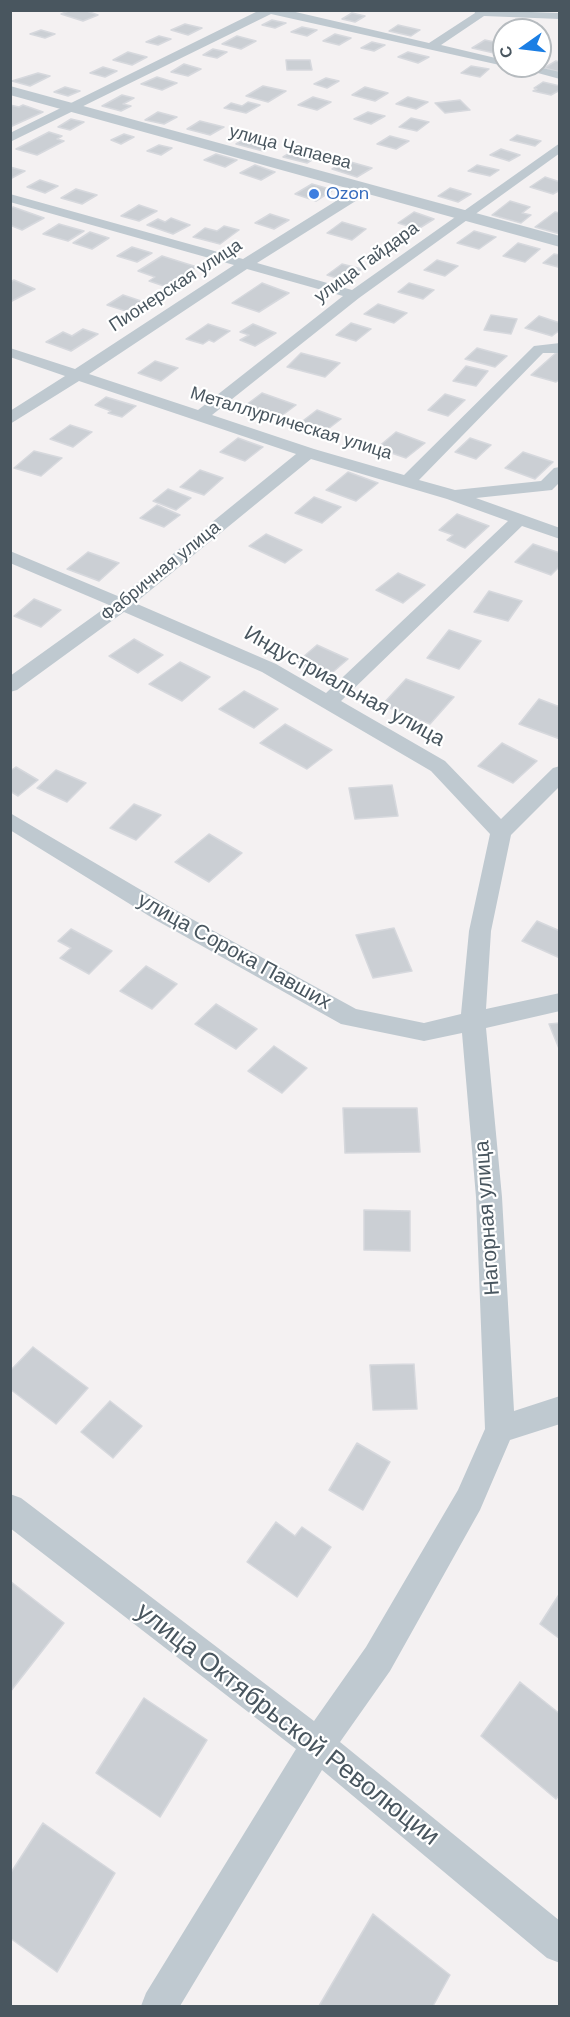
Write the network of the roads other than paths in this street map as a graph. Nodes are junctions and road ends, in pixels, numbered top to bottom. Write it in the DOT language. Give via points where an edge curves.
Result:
graph roads {
  1 [pos="501,10"];
  2 [pos="270,11"];
  3 [pos="481,12"];
  4 [pos="560,16"];
  5 [pos="432,46"];
  6 [pos="492,60"];
  7 [pos="10,90"];
  8 [pos="70,107"];
  9 [pos="10,138"];
  10 [pos="560,147"];
  11 [pos="365,189"];
  12 [pos="10,198"];
  13 [pos="464,216"];
  14 [pos="560,242"];
  15 [pos="244,265"];
  16 [pos="354,295"];
  17 [pos="560,348"];
  18 [pos="10,352"];
  19 [pos="74,375"];
  20 [pos="201,416"];
  21 [pos="10,419"];
  22 [pos="308,453"];
  23 [pos="560,472"];
  24 [pos="409,480"];
  25 [pos="453,495"];
  26 [pos="519,520"];
  27 [pos="560,534"];
  28 [pos="10,556"];
  29 [pos="124,603"];
  30 [pos="10,686"];
  31 [pos="328,702"];
  32 [pos="560,773"];
  33 [pos="10,820"];
  34 [pos="501,832"];
  35 [pos="560,1002"];
  36 [pos="473,1019"];
  37 [pos="560,1410"];
  38 [pos="500,1429"];
  39 [pos="10,1509"];
  40 [pos="318,1745"];
  41 [pos="560,1945"];
  42 [pos="159,2007"];
  1 -- 3 [label="street"];
  2 -- 5 [label="street"];
  2 -- 8 [label="street"];
  3 -- 4 [label="street"];
  3 -- 5 [label="street"];
  5 -- 6 [label="street"];
  7 -- 8 [label="street, улица Чапаева"];
  8 -- 9 [label="street"];
  8 -- 11 [label="street, улица Чапаева"];
  10 -- 13 [label="street, улица Гайдара"];
  11 -- 13 [label="street, улица Чапаева"];
  11 -- 15 [label="street, Пионерская улица"];
  12 -- 15 [label="street"];
  13 -- 14 [label="street, улица Чапаева"];
  13 -- 16 [label="street, улица Гайдара"];
  15 -- 16 [label="street"];
  15 -- 19 [label="street, Пионерская улица"];
  16 -- 20 [label="street, улица Гайдара"];
  17 -- 24 [label="street" via="539,349"];
  18 -- 19 [label="street, Металлургическая улица"];
  19 -- 20 [label="street, Металлургическая улица"];
  19 -- 21 [label="street, Пионерская улица"];
  20 -- 22 [label="street, Металлургическая улица"];
  22 -- 24 [label="street, Металлургическая улица"];
  22 -- 29 [label="street, Фабричная улица"];
  23 -- 25 [label="street" via="546,486"];
  24 -- 25 [label="street, Металлургическая улица"];
  25 -- 26 [label="street, Металлургическая улица"];
  26 -- 27 [label="street, Металлургическая улица"];
  26 -- 31 [label="street"];
  28 -- 29 [label="street, Индустриальная улица"];
  29 -- 30 [label="street, Фабричная улица"];
  29 -- 31 [label="street, Индустриальная улица" via="269,668"];
  31 -- 34 [label="street, Индустриальная улица" via="438,766"];
  32 -- 34 [label="street"];
  33 -- 36 [label="street, улица Сорока Павших" via="162,913 350,1017 424,1032"];
  34 -- 36 [label="street, Нагорная улица" via="480,931"];
  35 -- 36 [label="street, улица Сорока Павших"];
  36 -- 38 [label="street, Нагорная улица" via="489,1197"];
  37 -- 38 [label="street"];
  38 -- 40 [label="street, Нагорная улица" via="469,1500 378,1659"];
  39 -- 40 [label="street, улица Октябрьской Революции"];
  40 -- 41 [label="street, улица Октябрьской Революции"];
  40 -- 42 [label="street, Нагорная улица"];
}
